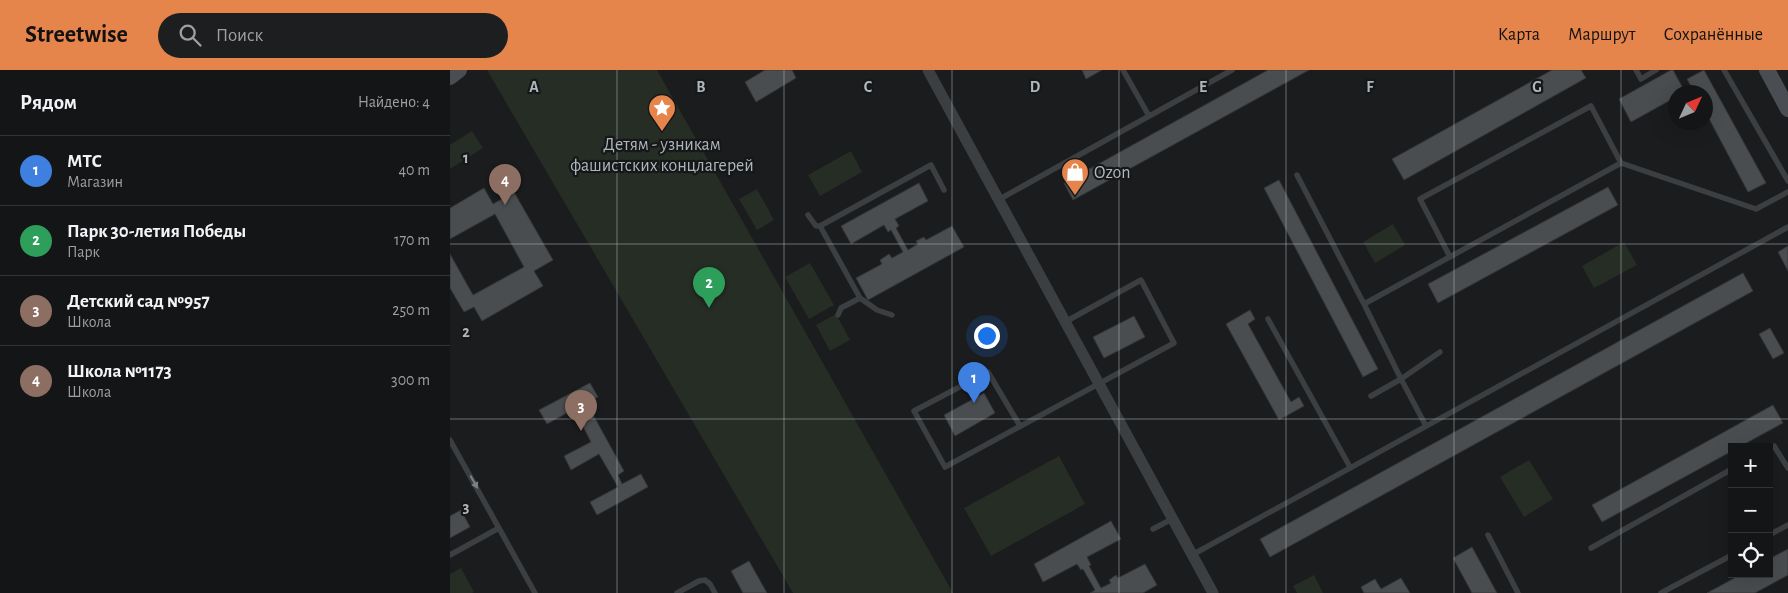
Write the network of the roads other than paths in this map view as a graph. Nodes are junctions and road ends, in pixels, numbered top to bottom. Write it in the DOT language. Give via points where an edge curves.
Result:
graph roads {
  1 [pos="459,70"];
  2 [pos="928,70"];
  3 [pos="1123,70"];
  4 [pos="1232,70"];
  5 [pos="1636,70"];
  6 [pos="1656,70"];
  7 [pos="1724,70"];
  8 [pos="1767,70"];
  9 [pos="450,77"];
  10 [pos="1788,109"];
  11 [pos="1149,116"];
  12 [pos="1622,163"];
  13 [pos="1297,175"];
  14 [pos="1788,181"];
  15 [pos="944,190"];
  16 [pos="1788,192"];
  17 [pos="998,200"];
  18 [pos="808,215"];
  19 [pos="820,226"];
  20 [pos="1788,226"];
  21 [pos="1450,257"];
  22 [pos="860,298"];
  23 [pos="834,304"];
  24 [pos="1364,304"];
  25 [pos="841,308"];
  26 [pos="838,315"];
  27 [pos="892,315"];
  28 [pos="1268,319"];
  29 [pos="1065,322"];
  30 [pos="1440,352"];
  31 [pos="1401,379"];
  32 [pos="1098,384"];
  33 [pos="1371,396"];
  34 [pos="1020,426"];
  35 [pos="1426,426"];
  36 [pos="450,440"];
  37 [pos="1773,446"];
  38 [pos="1350,467"];
  39 [pos="1788,468"];
  40 [pos="1728,471"];
  41 [pos="1172,518"];
  42 [pos="1788,525"];
  43 [pos="499,528"];
  44 [pos="1154,529"];
  45 [pos="1773,533"];
  46 [pos="1488,535"];
  47 [pos="1591,548"];
  48 [pos="450,555"];
  49 [pos="1192,555"];
  50 [pos="1728,557"];
  51 [pos="535,593"];
  52 [pos="678,593"];
  53 [pos="715,593"];
  54 [pos="1213,593"];
  55 [pos="1518,593"];
  56 [pos="1661,593"];
  1 -- 9 [label="street"];
  2 -- 17 [label="street"];
  3 -- 11 [label="lane"];
  4 -- 11 [label="lane"];
  5 -- 6 [label="lane" via="1640,78"];
  7 -- 14 [label="lane"];
  8 -- 10 [label="street"];
  11 -- 17 [label="lane"];
  12 -- 16 [label="lane" via="1756,209"];
  12 -- 21 [label="lane"];
  12 -- 21 [label="lane" via="1591,106 1428,195 1420,200"];
  13 -- 24 [label="lane"];
  15 -- 19 [label="lane" via="931,165"];
  17 -- 29 [label="street"];
  18 -- 19 [label="lane" via="816,226"];
  19 -- 22 [label="lane"];
  20 -- 35 [label="lane"];
  21 -- 24 [label="lane"];
  22 -- 25 [label="lane"];
  22 -- 27 [label="lane" via="876,310"];
  23 -- 25 [label="lane"];
  24 -- 31 [label="lane"];
  25 -- 26 [label="lane"];
  28 -- 38 [label="lane"];
  29 -- 32 [label="street"];
  29 -- 32 [label="lane" via="1141,280 1174,343"];
  30 -- 31 [label="lane"];
  31 -- 33 [label="lane"];
  31 -- 35 [label="lane"];
  32 -- 34 [label="lane"];
  32 -- 41 [label="street"];
  34 -- 34 [label="lane" via="944,467 914,411 988,372"];
  35 -- 38 [label="lane"];
  36 -- 43 [label="lane, one-way"];
  37 -- 39 [label="lane"];
  38 -- 49 [label="lane"];
  40 -- 47 [label="lane"];
  41 -- 44 [label="lane"];
  41 -- 49 [label="street"];
  42 -- 45 [label="lane"];
  43 -- 48 [label="lane"];
  43 -- 51 [label="lane"];
  46 -- 55 [label="lane"];
  49 -- 54 [label="street"];
  50 -- 56 [label="lane"];
  52 -- 53 [label="lane" via="705,580"];
}
